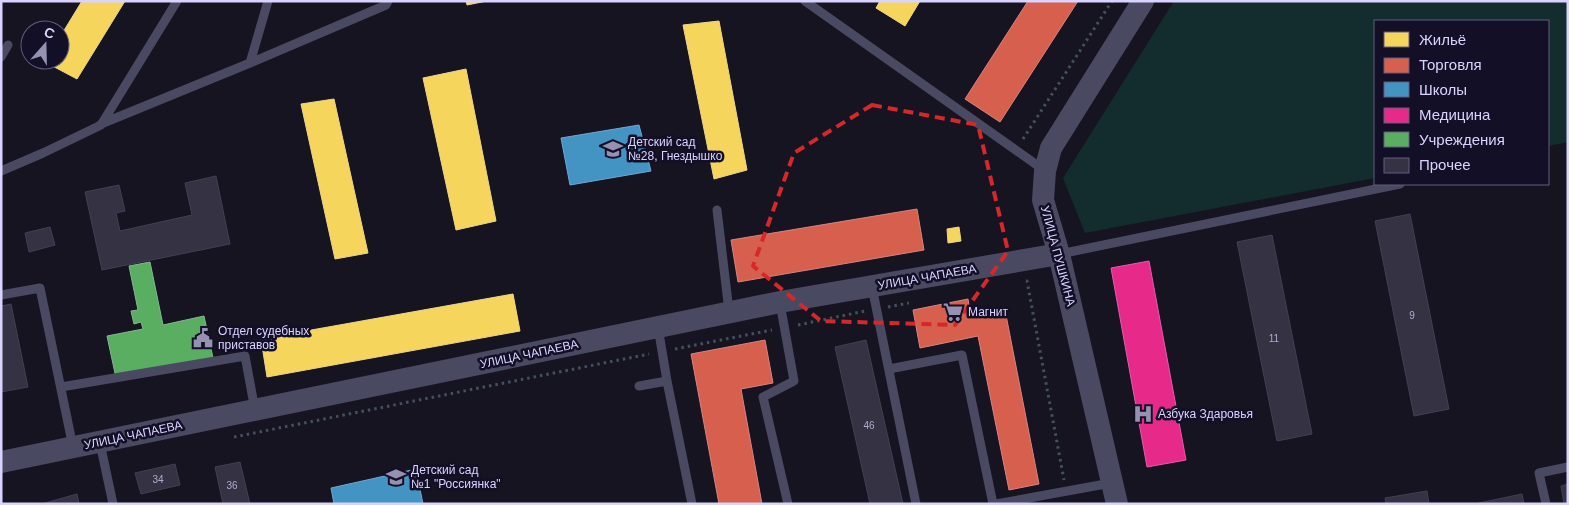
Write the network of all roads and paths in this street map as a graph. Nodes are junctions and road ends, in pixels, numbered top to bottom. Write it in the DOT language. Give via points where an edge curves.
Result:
graph roads {
  1 [pos="177,1"];
  2 [pos="268,1"];
  3 [pos="388,1"];
  4 [pos="805,1"];
  5 [pos="1112,1"];
  6 [pos="1143,1"];
  7 [pos="8,45"];
  8 [pos="1,57"];
  9 [pos="250,63"];
  10 [pos="101,124"];
  11 [pos="1016,150"];
  12 [pos="1,170"];
  13 [pos="1045,171"];
  14 [pos="1395,185"];
  15 [pos="717,210"];
  16 [pos="1059,254"];
  17 [pos="1018,282"];
  18 [pos="872,287"];
  19 [pos="1,295"];
  20 [pos="916,301"];
  21 [pos="780,302"];
  22 [pos="877,309"];
  23 [pos="730,312"];
  24 [pos="658,327"];
  25 [pos="785,327"];
  26 [pos="662,352"];
  27 [pos="889,369"];
  28 [pos="667,381"];
  29 [pos="640,386"];
  30 [pos="61,387"];
  31 [pos="255,410"];
  32 [pos="231,438"];
  33 [pos="100,442"];
  34 [pos="73,448"];
  35 [pos="1,462"];
  36 [pos="1568,467"];
  37 [pos="1067,491"];
  38 [pos="1115,493"];
  39 [pos="113,504"];
  40 [pos="692,504"];
  41 [pos="788,504"];
  42 [pos="916,504"];
  43 [pos="994,504"];
  44 [pos="1546,504"];
  1 -- 10 [label="lane"];
  2 -- 9 [label="lane"];
  3 -- 9 [label="lane" via="386,5"];
  4 -- 11 [label="lane"];
  5 -- 11 [label="path"];
  6 -- 13 [label="street, УЛИЦА ПУШКИНА" via="1051,148"];
  7 -- 8 [label="lane"];
  9 -- 10 [label="lane"];
  10 -- 12 [label="lane" via="44,153"];
  11 -- 13 [label="lane"];
  13 -- 16 [label="street, УЛИЦА ПУШКИНА" via="1043,200"];
  14 -- 16 [label="lane"];
  15 -- 23 [label="lane"];
  16 -- 18 [label="street, УЛИЦА ЧАПАЕВА"];
  16 -- 38 [label="street, УЛИЦА ПУШКИНА"];
  17 -- 37 [label="path" via="1027,281"];
  18 -- 21 [label="street, УЛИЦА ЧАПАЕВА"];
  18 -- 22 [label="lane"];
  19 -- 30 [label="lane" via="40,288"];
  20 -- 22 [label="path"];
  21 -- 23 [label="street, УЛИЦА ЧАПАЕВА"];
  21 -- 25 [label="lane"];
  22 -- 25 [label="path"];
  22 -- 27 [label="lane"];
  23 -- 24 [label="street, УЛИЦА ЧАПАЕВА"];
  24 -- 26 [label="lane"];
  24 -- 31 [label="street, УЛИЦА ЧАПАЕВА"];
  25 -- 26 [label="path"];
  25 -- 41 [label="lane" via="794,381 762,397"];
  26 -- 28 [label="lane"];
  26 -- 32 [label="path"];
  27 -- 42 [label="lane"];
  27 -- 43 [label="lane" via="962,355"];
  28 -- 29 [label="lane"];
  28 -- 40 [label="lane"];
  30 -- 31 [label="lane" via="245,356"];
  30 -- 34 [label="lane"];
  31 -- 33 [label="street, УЛИЦА ЧАПАЕВА"];
  33 -- 34 [label="street, УЛИЦА ЧАПАЕВА"];
  33 -- 39 [label="lane"];
  34 -- 35 [label="street, УЛИЦА ЧАПАЕВА"];
  36 -- 44 [label="lane" via="1539,473"];
  37 -- 38 [label="lane"];
  37 -- 43 [label="lane"];
}
